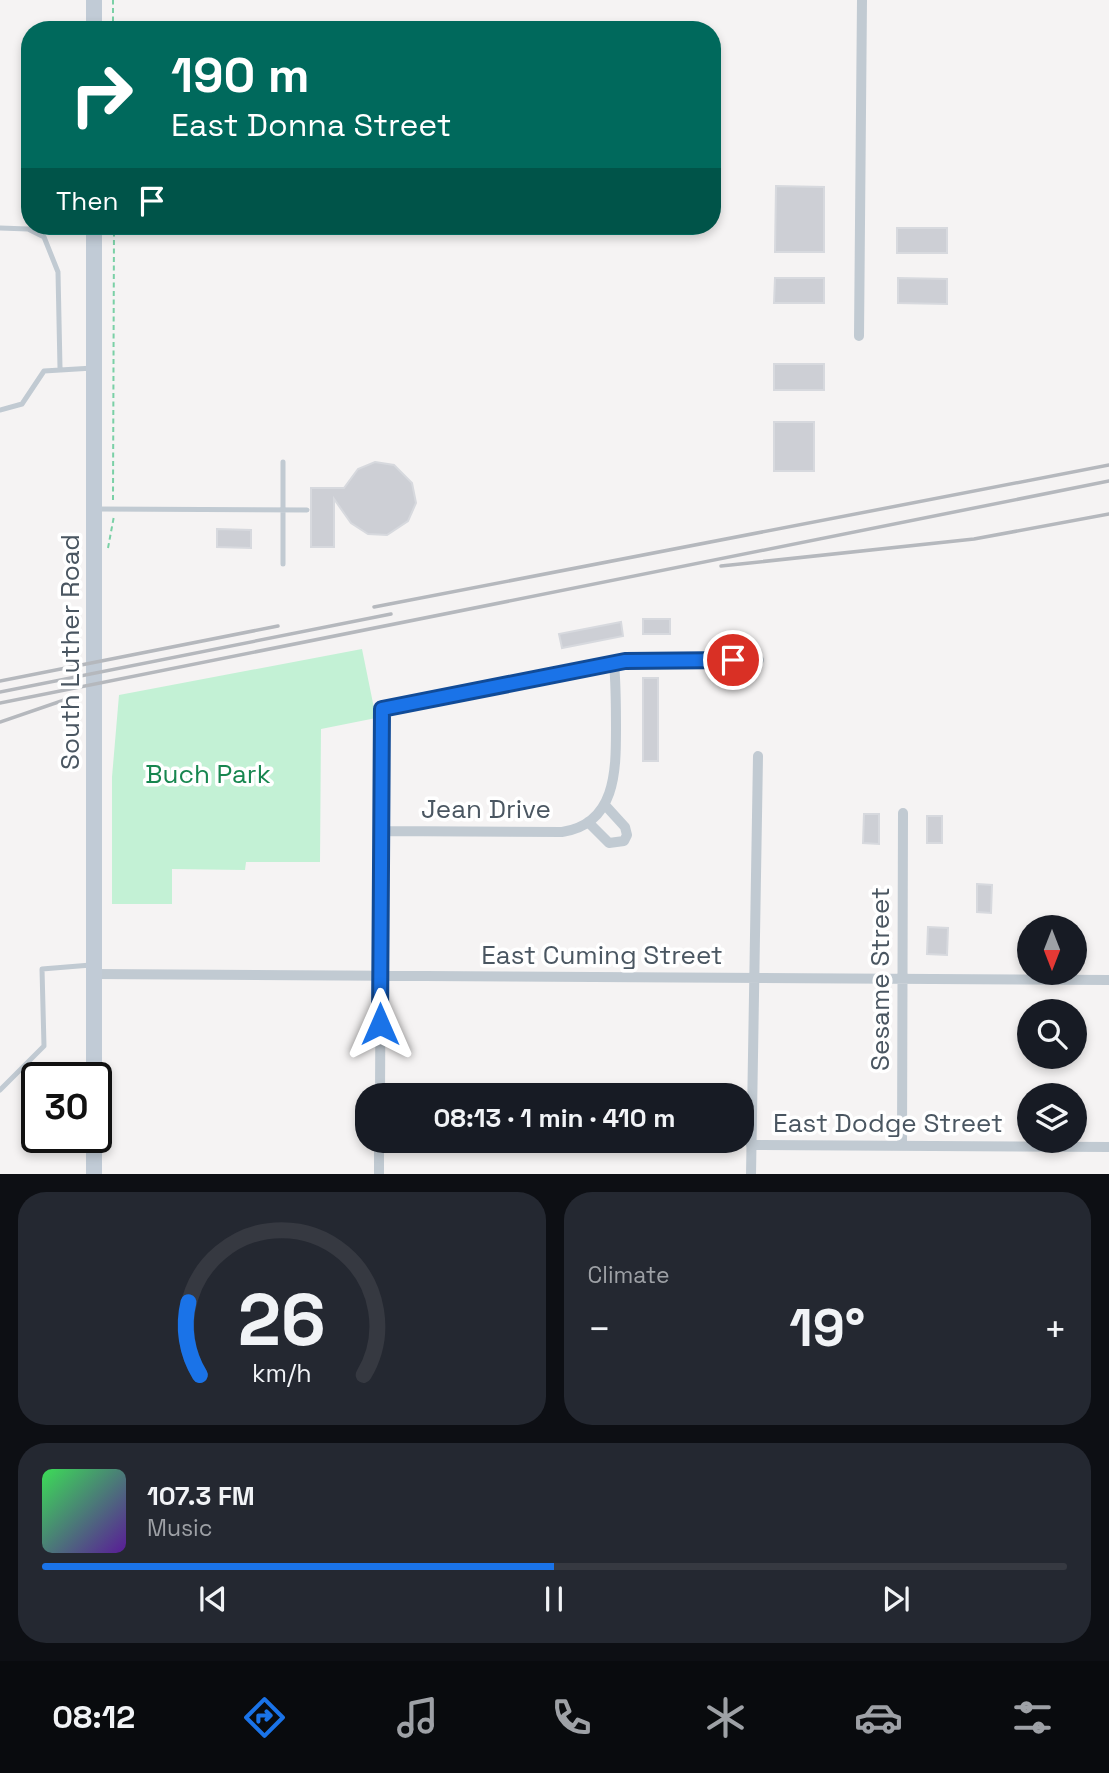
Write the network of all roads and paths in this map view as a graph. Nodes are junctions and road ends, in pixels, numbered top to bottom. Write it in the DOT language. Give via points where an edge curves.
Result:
graph roads {
  1 [pos="94,0"];
  2 [pos="113,0"];
  3 [pos="862,0"];
  4 [pos="94,21"];
  5 [pos="113,21"];
  6 [pos="0,228"];
  7 [pos="21,229"];
  8 [pos="40,235"];
  9 [pos="94,235"];
  10 [pos="114,235"];
  11 [pos="859,336"];
  12 [pos="60,368"];
  13 [pos="94,368"];
  14 [pos="0,410"];
  15 [pos="283,462"];
  16 [pos="94,509"];
  17 [pos="113,509"];
  18 [pos="283,510"];
  19 [pos="307,510"];
  20 [pos="108,552"];
  21 [pos="283,564"];
  22 [pos="759,660"];
  23 [pos="614,663"];
  24 [pos="758,756"];
  25 [pos="605,805"];
  26 [pos="903,813"];
  27 [pos="588,822"];
  28 [pos="381,831"];
  29 [pos="94,969"];
  30 [pos="380,976"];
  31 [pos="752,978"];
  32 [pos="902,979"];
  33 [pos="1109,980"];
  34 [pos="94,1062"];
  35 [pos="380,1083"];
  36 [pos="751,1083"];
  37 [pos="0,1090"];
  38 [pos="754,1145"];
  39 [pos="902,1146"];
  40 [pos="1109,1147"];
  41 [pos="94,1153"];
  42 [pos="379,1153"];
  43 [pos="751,1153"];
  44 [pos="94,1174"];
  45 [pos="379,1174"];
  46 [pos="751,1174"];
  1 -- 4 [label="street"];
  2 -- 5 [label="path"];
  3 -- 11 [label="street"];
  6 -- 7 [label="lane"];
  8 -- 12 [label="lane" via="58,272"];
  9 -- 13 [label="street, South Luther Road"];
  10 -- 17 [label="path"];
  12 -- 13 [label="lane"];
  12 -- 14 [label="lane" via="44,371 22,404"];
  13 -- 16 [label="street, South Luther Road"];
  15 -- 18 [label="lane"];
  16 -- 17 [label="lane"];
  16 -- 29 [label="street, South Luther Road"];
  17 -- 18 [label="lane"];
  17 -- 20 [label="path"];
  18 -- 19 [label="lane"];
  18 -- 21 [label="lane"];
  22 -- 23 [label="street"];
  23 -- 25 [label="street, Jean Drive" via="615,772"];
  23 -- 28 [label="street" via="382,709"];
  24 -- 31 [label="street"];
  25 -- 27 [label="street, Jean Drive"];
  25 -- 27 [label="street, Jean Drive" via="625,827 624,841 609,843"];
  26 -- 32 [label="street, Sesame Street"];
  27 -- 28 [label="street, Jean Drive" via="562,832"];
  28 -- 30 [label="street"];
  29 -- 30 [label="street, East Cuming Street"];
  29 -- 34 [label="street, South Luther Road"];
  29 -- 37 [label="lane" via="42,969 44,1046"];
  30 -- 31 [label="street, East Cuming Street"];
  30 -- 35 [label="street"];
  31 -- 32 [label="street, East Cuming Street"];
  31 -- 36 [label="street"];
  32 -- 33 [label="street, East Cuming Street"];
  32 -- 39 [label="street, Sesame Street"];
  38 -- 39 [label="street, East Dodge Street"];
  39 -- 40 [label="street, East Dodge Street"];
  41 -- 44 [label="street"];
  42 -- 45 [label="street"];
  43 -- 46 [label="street"];
}
